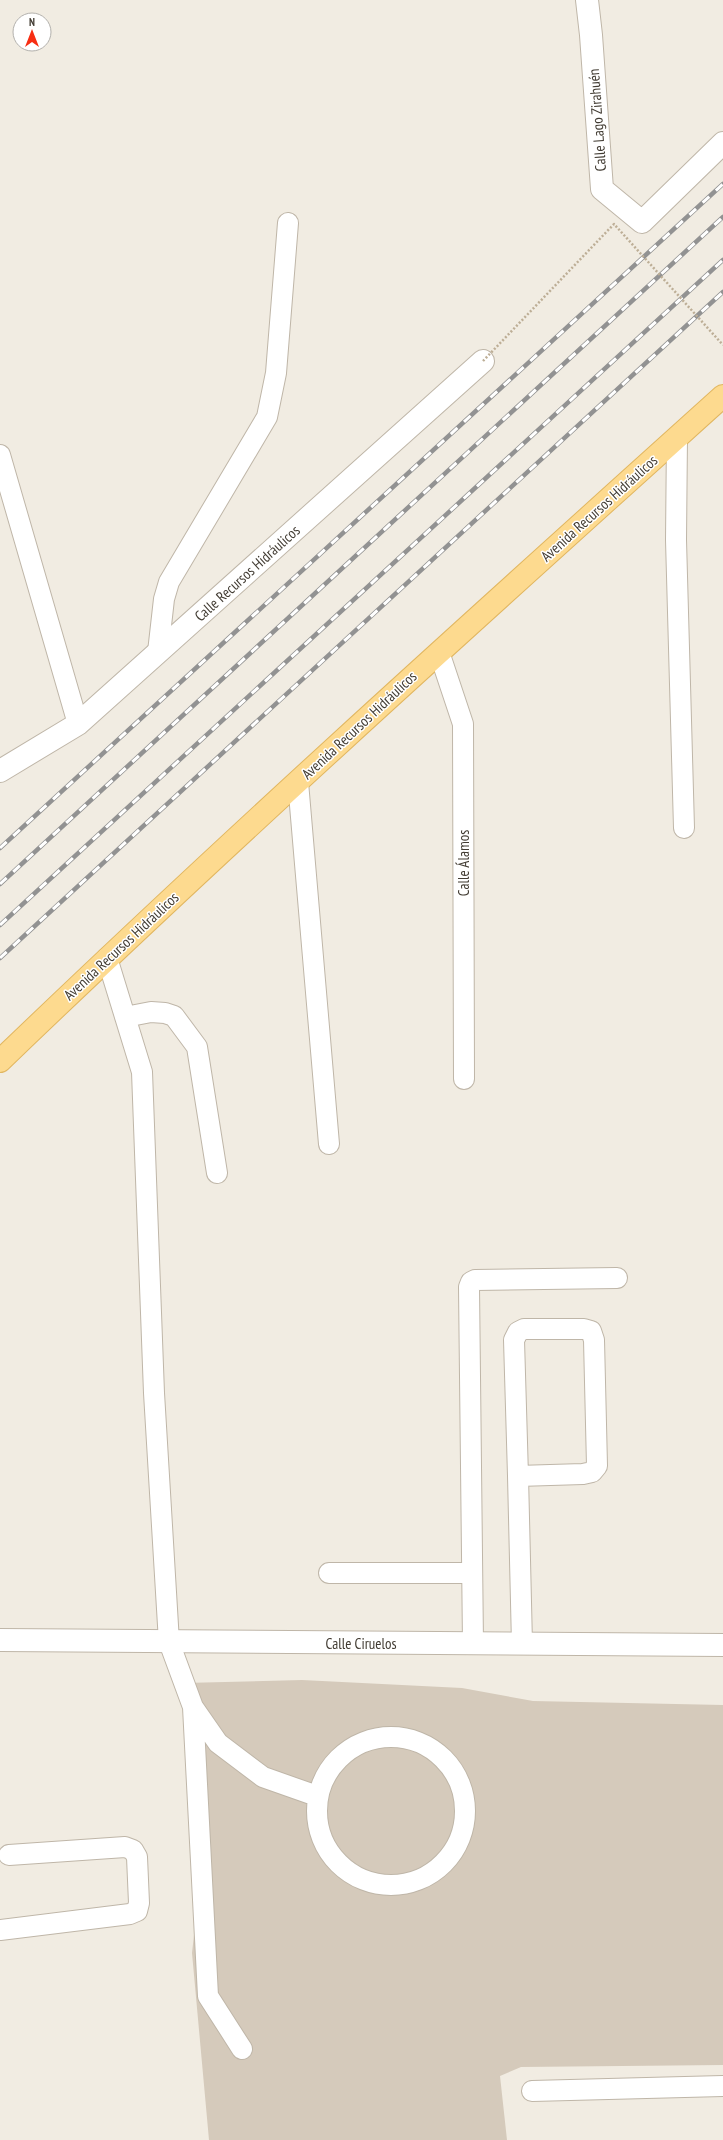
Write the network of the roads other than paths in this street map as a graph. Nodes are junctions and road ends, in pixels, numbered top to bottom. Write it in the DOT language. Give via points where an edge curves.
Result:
graph roads {
  1 [pos="587,0"];
  2 [pos="723,143"];
  3 [pos="288,223"];
  4 [pos="483,361"];
  5 [pos="723,396"];
  6 [pos="677,437"];
  7 [pos="0,455"];
  8 [pos="158,652"];
  9 [pos="439,652"];
  10 [pos="78,724"];
  11 [pos="0,771"];
  12 [pos="298,782"];
  13 [pos="684,828"];
  14 [pos="107,958"];
  15 [pos="125,1017"];
  16 [pos="0,1061"];
  17 [pos="464,1079"];
  18 [pos="329,1144"];
  19 [pos="217,1174"];
  20 [pos="617,1278"];
  21 [pos="518,1476"];
  22 [pos="329,1573"];
  23 [pos="471,1573"];
  24 [pos="0,1640"];
  25 [pos="169,1642"];
  26 [pos="473,1644"];
  27 [pos="522,1644"];
  28 [pos="723,1645"];
  29 [pos="193,1707"];
  30 [pos="317,1796"];
  31 [pos="9,1855"];
  32 [pos="0,1930"];
  33 [pos="242,2049"];
  34 [pos="723,2086"];
  35 [pos="532,2091"];
  1 -- 2 [label="street, Calle Lago Zirahuén" via="602,189 642,222"];
  3 -- 8 [label="lane" via="276,373 267,417 169,582 164,600"];
  4 -- 8 [label="street, Calle Recursos Hidráulicos"];
  5 -- 6 [label="main road, Avenida Recursos Hidráulicos"];
  6 -- 9 [label="main road, Avenida Recursos Hidráulicos"];
  6 -- 13 [label="lane" via="676,540"];
  7 -- 10 [label="lane"];
  8 -- 10 [label="street, Calle Recursos Hidráulicos"];
  9 -- 12 [label="main road, Avenida Recursos Hidráulicos"];
  9 -- 17 [label="lane, Calle Álamos" via="462,724"];
  10 -- 11 [label="street, Calle Recursos Hidráulicos"];
  12 -- 14 [label="main road, Avenida Recursos Hidráulicos"];
  12 -- 18 [label="lane"];
  14 -- 15 [label="lane"];
  14 -- 16 [label="main road, Avenida Recursos Hidráulicos"];
  15 -- 19 [label="lane" via="151,1012 174,1016 197,1047"];
  15 -- 25 [label="lane" via="142,1072 154,1393"];
  20 -- 23 [label="lane" via="471,1282 468,1287"];
  21 -- 21 [label="lane" via="514,1340 518,1332 524,1329 591,1331 594,1340 597,1466 592,1472 583,1474"];
  21 -- 27 [label="lane"];
  22 -- 23 [label="lane"];
  23 -- 26 [label="lane"];
  24 -- 25 [label="street, Calle Ciruelos"];
  25 -- 26 [label="street, Calle Ciruelos"];
  25 -- 29 [label="lane"];
  26 -- 27 [label="street, Calle Ciruelos"];
  27 -- 28 [label="street, Calle Ciruelos"];
  29 -- 30 [label="lane" via="218,1743 263,1777"];
  29 -- 33 [label="lane" via="208,1996"];
  30 -- 30 [label="lane" via="326,1773 341,1755 367,1741 385,1736 409,1738 430,1748 448,1764 461,1784 466,1808 463,1831 452,1854 434,1872 411,1883 385,1886 361,1880 339,1866 324,1845 316,1821"];
  31 -- 32 [label="lane" via="125,1847 133,1850 137,1857 139,1903 137,1911 130,1914"];
  34 -- 35 [label="lane"];
}
